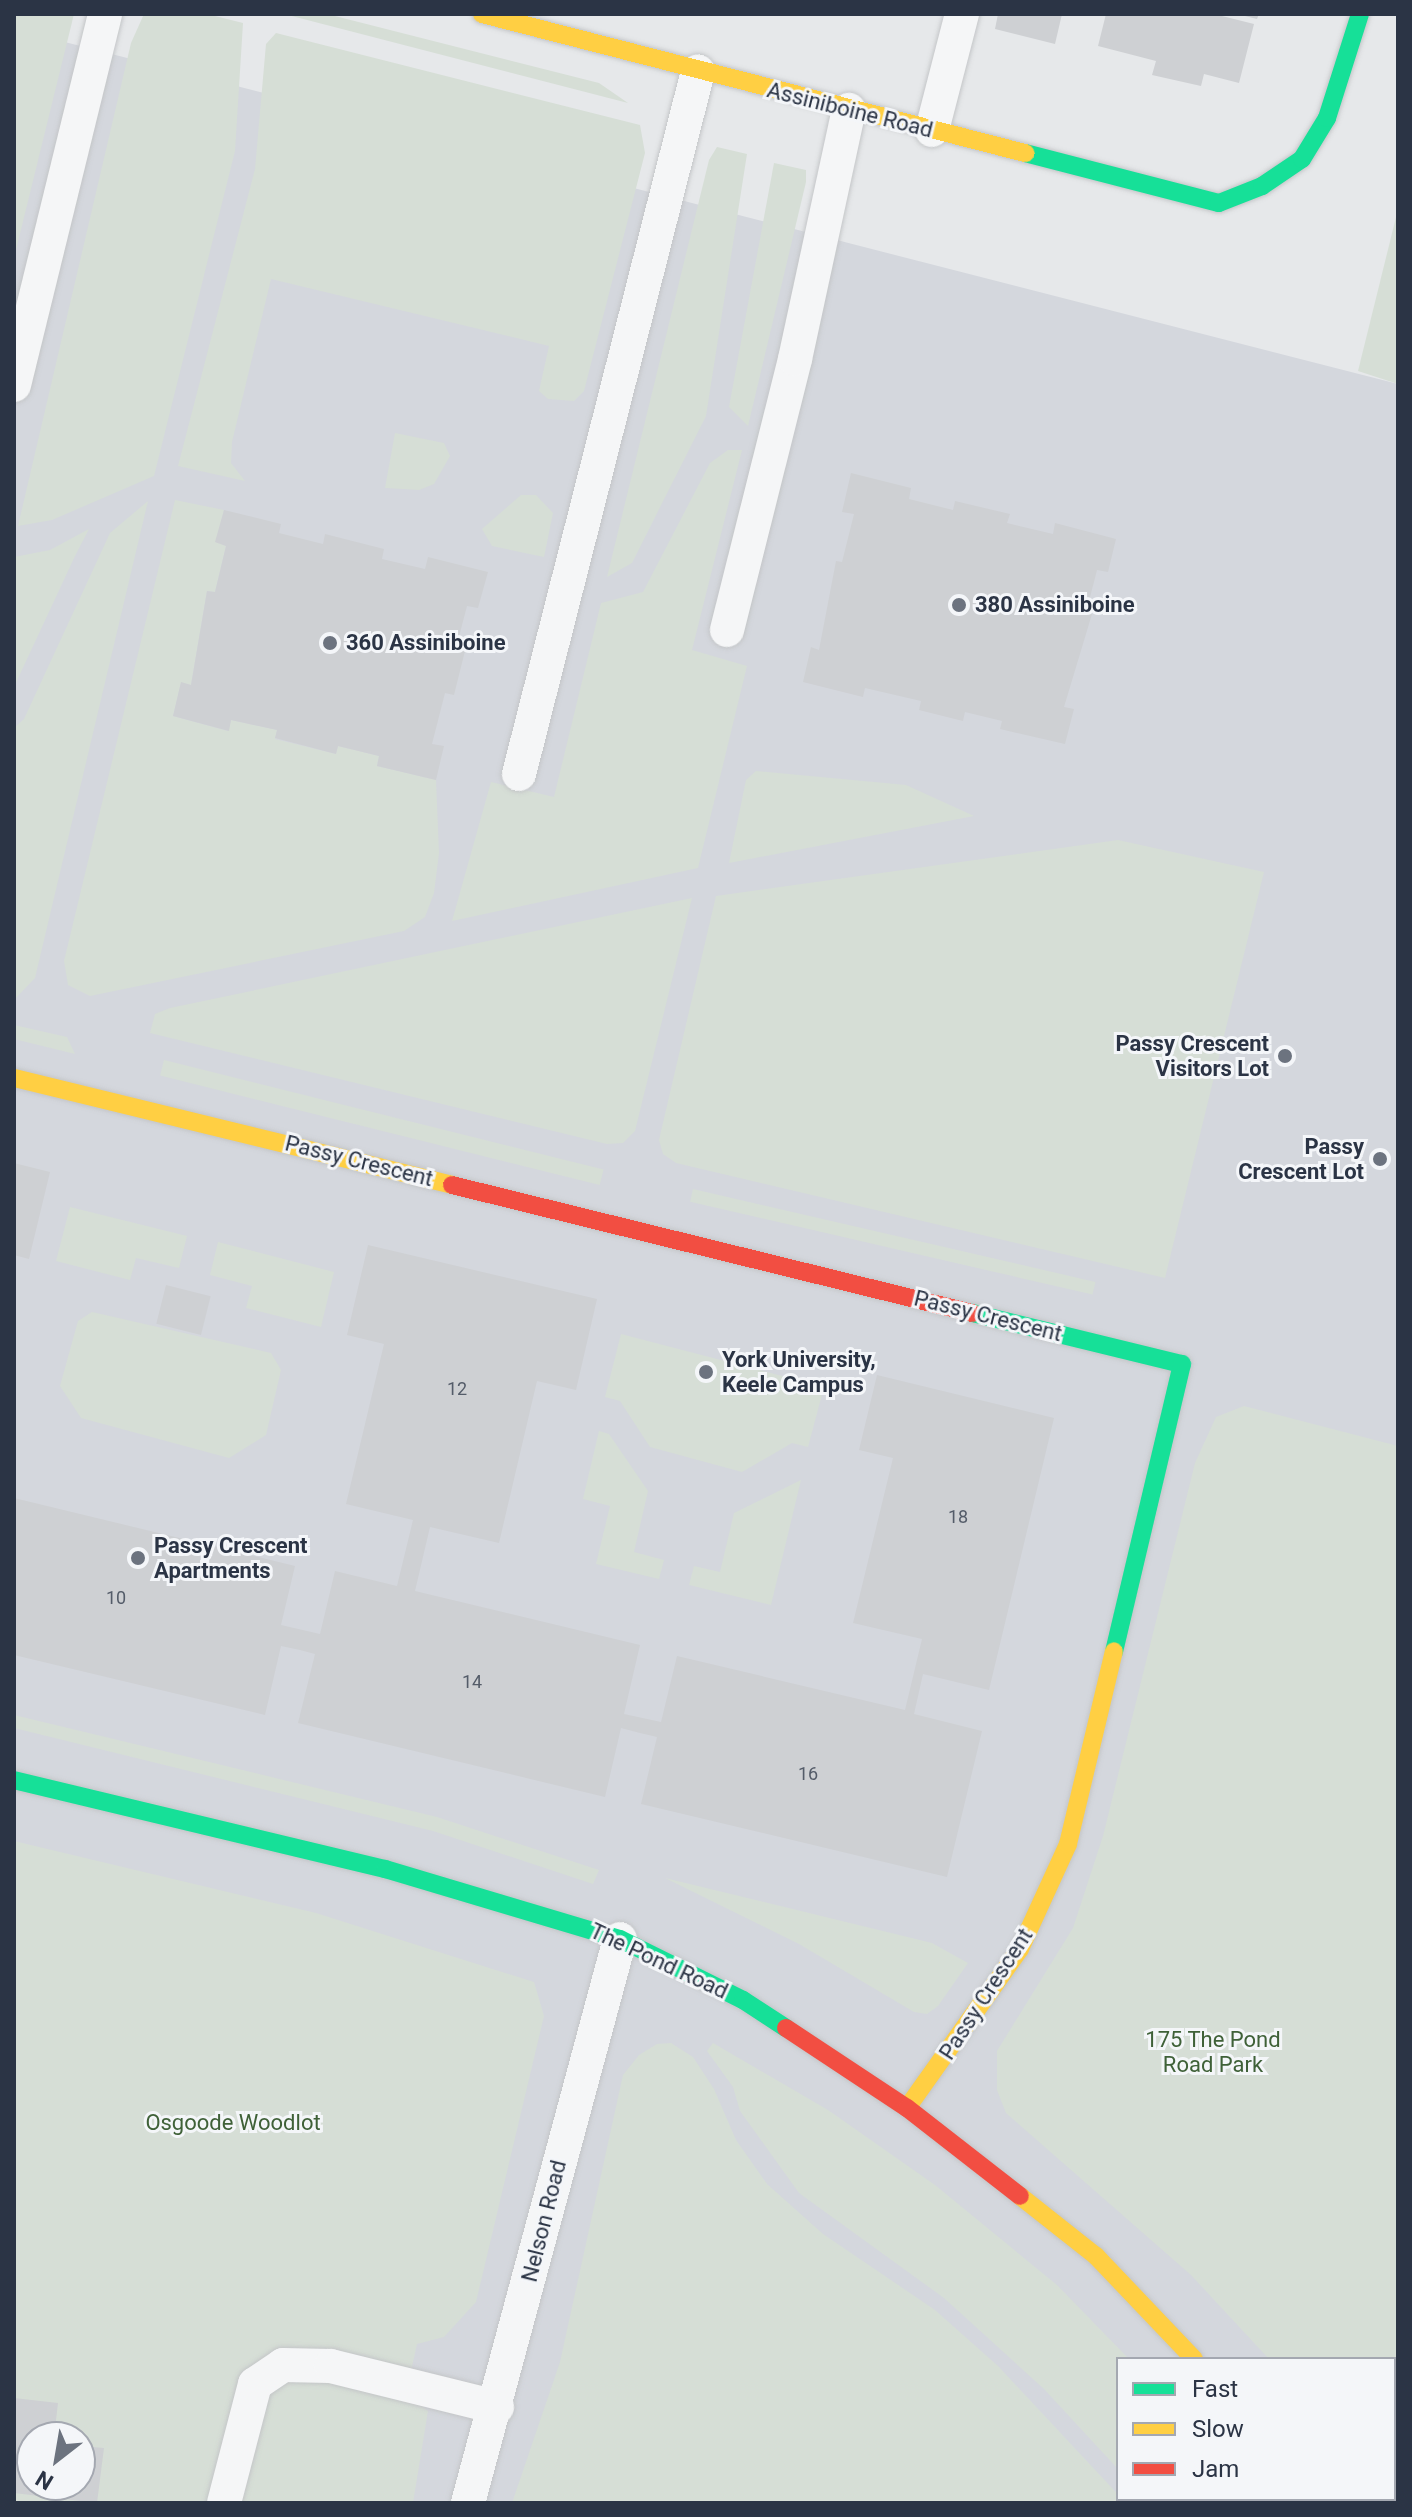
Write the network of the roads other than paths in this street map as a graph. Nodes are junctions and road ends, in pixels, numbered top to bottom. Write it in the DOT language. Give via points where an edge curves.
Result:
graph roads {
  1 [pos="105,14"];
  2 [pos="482,14"];
  3 [pos="962,14"];
  4 [pos="1360,14"];
  5 [pos="698,71"];
  6 [pos="849,110"];
  7 [pos="932,130"];
  8 [pos="14,385"];
  9 [pos="727,630"];
  10 [pos="519,774"];
  11 [pos="14,1078"];
  12 [pos="14,1780"];
  13 [pos="620,1939"];
  14 [pos="907,2108"];
  15 [pos="1192,2357"];
  16 [pos="497,2407"];
  17 [pos="224,2503"];
  18 [pos="468,2503"];
  1 -- 8 [label="lane"];
  2 -- 5 [label="street, Assiniboine Road"];
  3 -- 7 [label="lane"];
  4 -- 7 [label="street, Assiniboine Road" via="1327,118 1302,159 1262,186 1219,203"];
  5 -- 6 [label="street, Assiniboine Road"];
  5 -- 10 [label="lane"];
  6 -- 7 [label="street, Assiniboine Road"];
  6 -- 9 [label="lane" via="795,359"];
  11 -- 14 [label="street, Passy Crescent" via="1182,1364 1068,1844 1020,1949"];
  12 -- 13 [label="street, The Pond Road" via="385,1869"];
  13 -- 14 [label="street, The Pond Road" via="743,2000"];
  13 -- 16 [label="lane, Nelson Road" via="594,2020"];
  14 -- 15 [label="street, The Pond Road" via="1096,2256"];
  16 -- 17 [label="lane" via="331,2366 283,2365 255,2384"];
  16 -- 18 [label="lane, Nelson Road"];
}
